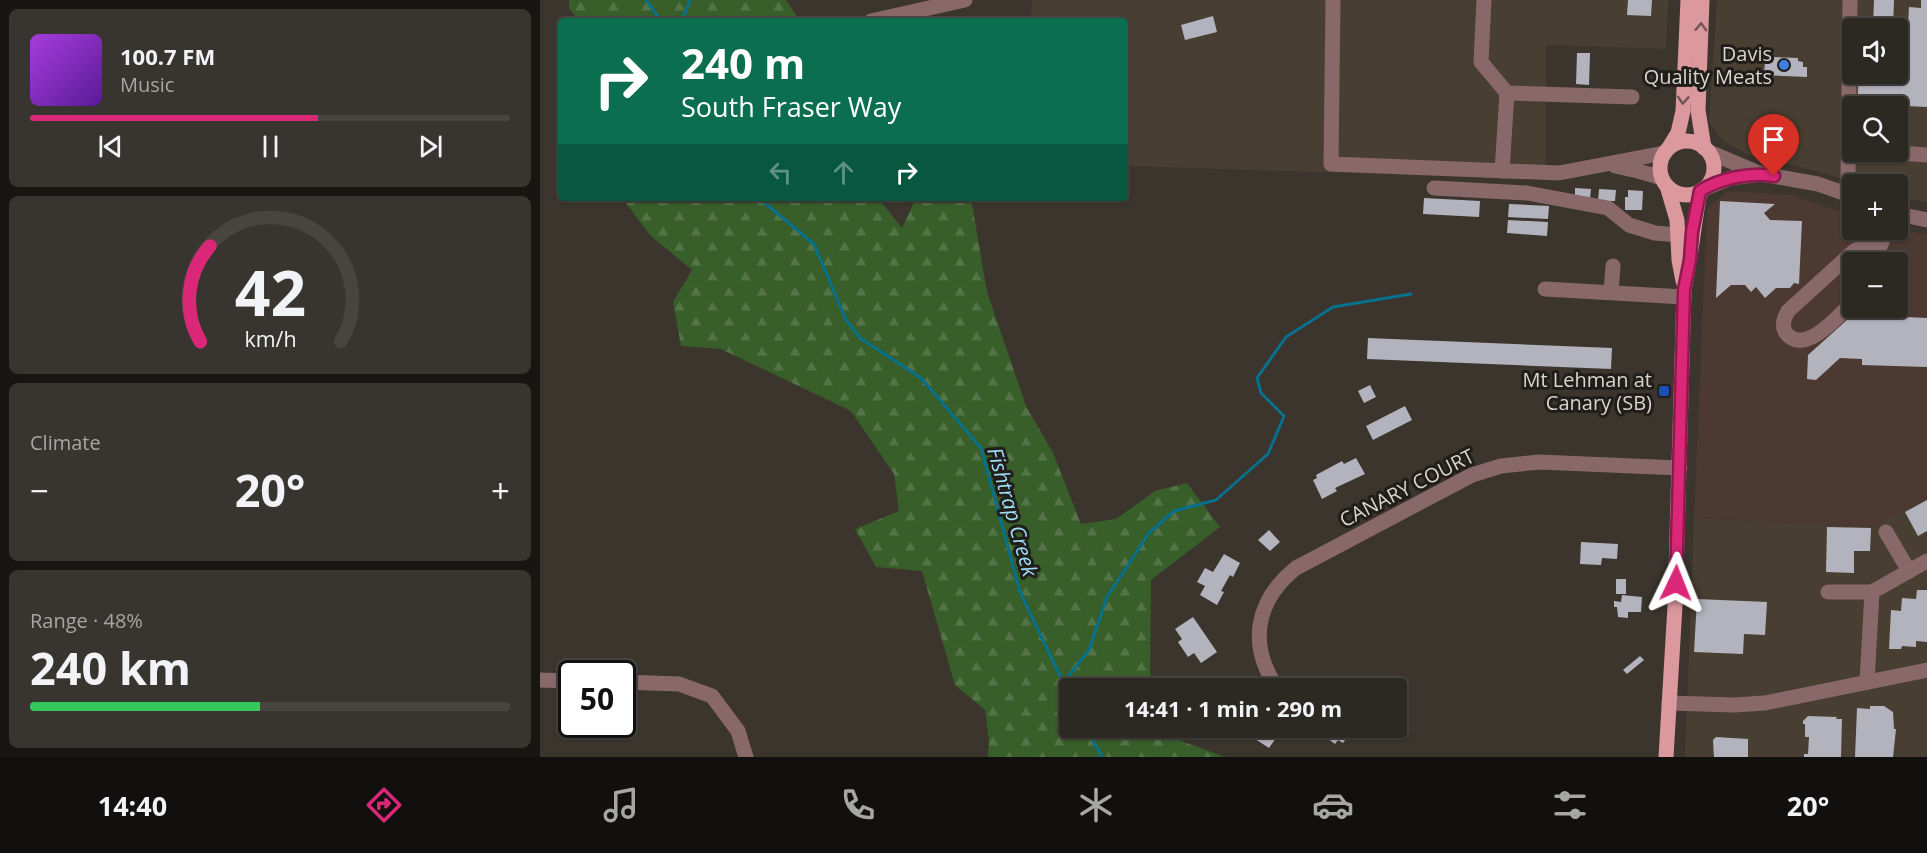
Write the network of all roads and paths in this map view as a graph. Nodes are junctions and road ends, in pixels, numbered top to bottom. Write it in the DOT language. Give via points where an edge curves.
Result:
graph roads {
  1 [pos="964,0"];
  2 [pos="1333,0"];
  3 [pos="1484,0"];
  4 [pos="1688,0"];
  5 [pos="1702,0"];
  6 [pos="1850,0"];
  7 [pos="884,18"];
  8 [pos="1507,93"];
  9 [pos="1850,96"];
  10 [pos="1632,97"];
  11 [pos="1667,150"];
  12 [pos="1707,150"];
  13 [pos="1908,154"];
  14 [pos="1927,155"];
  15 [pos="1609,165"];
  16 [pos="1502,171"];
  17 [pos="1761,174"];
  18 [pos="1664,182"];
  19 [pos="1434,188"];
  20 [pos="1702,190"];
  21 [pos="1842,193"];
  22 [pos="1908,216"];
  23 [pos="1927,220"];
  24 [pos="1678,235"];
  25 [pos="1854,252"];
  26 [pos="1874,252"];
  27 [pos="1842,262"];
  28 [pos="1612,266"];
  29 [pos="1545,289"];
  30 [pos="1611,292"];
  31 [pos="1684,294"];
  32 [pos="1842,312"];
  33 [pos="1680,468"];
  34 [pos="1886,531"];
  35 [pos="1927,561"];
  36 [pos="1909,571"];
  37 [pos="1828,592"];
  38 [pos="1872,592"];
  39 [pos="1927,670"];
  40 [pos="1270,678"];
  41 [pos="540,680"];
  42 [pos="558,681"];
  43 [pos="636,682"];
  44 [pos="1868,682"];
  45 [pos="1669,703"];
  46 [pos="746,757"];
  47 [pos="1666,757"];
  1 -- 7 [label="street"];
  2 -- 16 [label="street" via="1331,164"];
  3 -- 8 [label="street" via="1481,63"];
  4 -- 11 [label="main road, one-way" via="1683,111 1678,133"];
  12 -- 5 [label="main road, one-way" via="1698,110"];
  6 -- 9 [label="street"];
  8 -- 10 [label="street"];
  8 -- 16 [label="street"];
  11 -- 12 [label="main road" via="1686,141"];
  11 -- 15 [label="street"];
  11 -- 18 [label="main road" via="1660,161"];
  12 -- 17 [label="street"];
  12 -- 20 [label="main road" via="1714,169"];
  13 -- 14 [label="street"];
  15 -- 16 [label="street" via="1559,173"];
  15 -- 18 [label="street"];
  17 -- 20 [label="street" via="1731,178"];
  17 -- 21 [label="street"];
  18 -- 20 [label="main road" via="1683,194"];
  18 -- 24 [label="main road"];
  19 -- 24 [label="street" via="1527,193 1608,208 1629,225"];
  20 -- 31 [label="main road"];
  22 -- 23 [label="street"];
  24 -- 31 [label="main road"];
  25 -- 26 [label="street" via="1860,248"];
  27 -- 32 [label="street" via="1788,311 1785,332 1800,341 1812,338"];
  28 -- 30 [label="street"];
  29 -- 30 [label="street"];
  30 -- 31 [label="street"];
  31 -- 33 [label="main road"];
  33 -- 40 [label="street, CANARY COURT" via="1539,462 1501,466 1472,475 1296,568 1281,582 1265,608 1258,640"];
  33 -- 45 [label="main road"];
  34 -- 36 [label="street"];
  35 -- 36 [label="street"];
  36 -- 38 [label="street"];
  37 -- 38 [label="street"];
  38 -- 44 [label="street"];
  39 -- 44 [label="street"];
  41 -- 42 [label="street"];
  43 -- 46 [label="street" via="679,684 712,696 738,731"];
  44 -- 45 [label="street" via="1765,703"];
  45 -- 47 [label="main road"];
}
